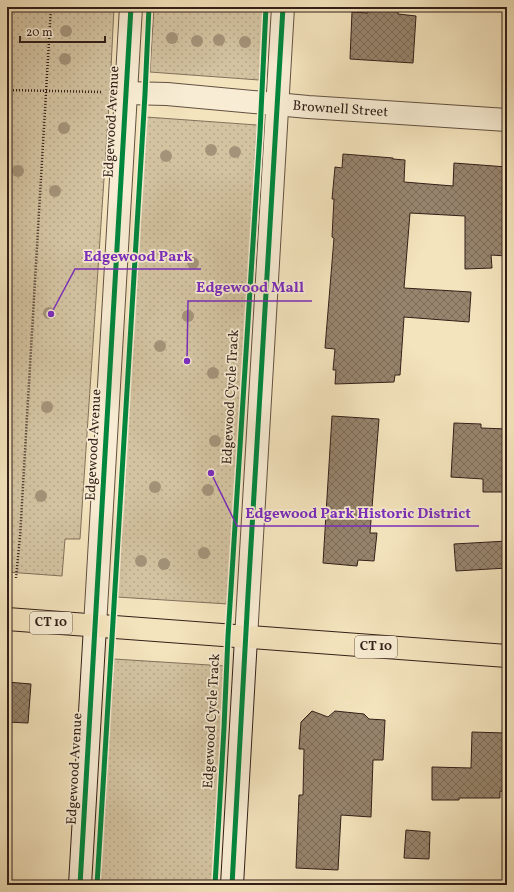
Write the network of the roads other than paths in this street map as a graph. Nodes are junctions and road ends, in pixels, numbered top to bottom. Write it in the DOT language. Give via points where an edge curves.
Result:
graph roads {
  1 [pos="131,7"];
  2 [pos="283,7"];
  3 [pos="125,93"];
  4 [pos="278,104"];
  5 [pos="507,120"];
  6 [pos="7,619"];
  7 [pos="95,626"];
  8 [pos="246,638"];
  9 [pos="507,656"];
  10 [pos="80,885"];
  11 [pos="232,885"];
  1 -- 3 [label="street, Edgewood Avenue"];
  2 -- 4 [label="street"];
  3 -- 4 [label="street, Brownell Street" via="167,94"];
  3 -- 7 [label="street, Edgewood Avenue"];
  4 -- 5 [label="street, Brownell Street"];
  4 -- 8 [label="street"];
  6 -- 7 [label="main road, CT 10"];
  7 -- 8 [label="main road, CT 10"];
  7 -- 10 [label="street, Edgewood Avenue"];
  8 -- 9 [label="main road, CT 10"];
  8 -- 11 [label="street"];
}
